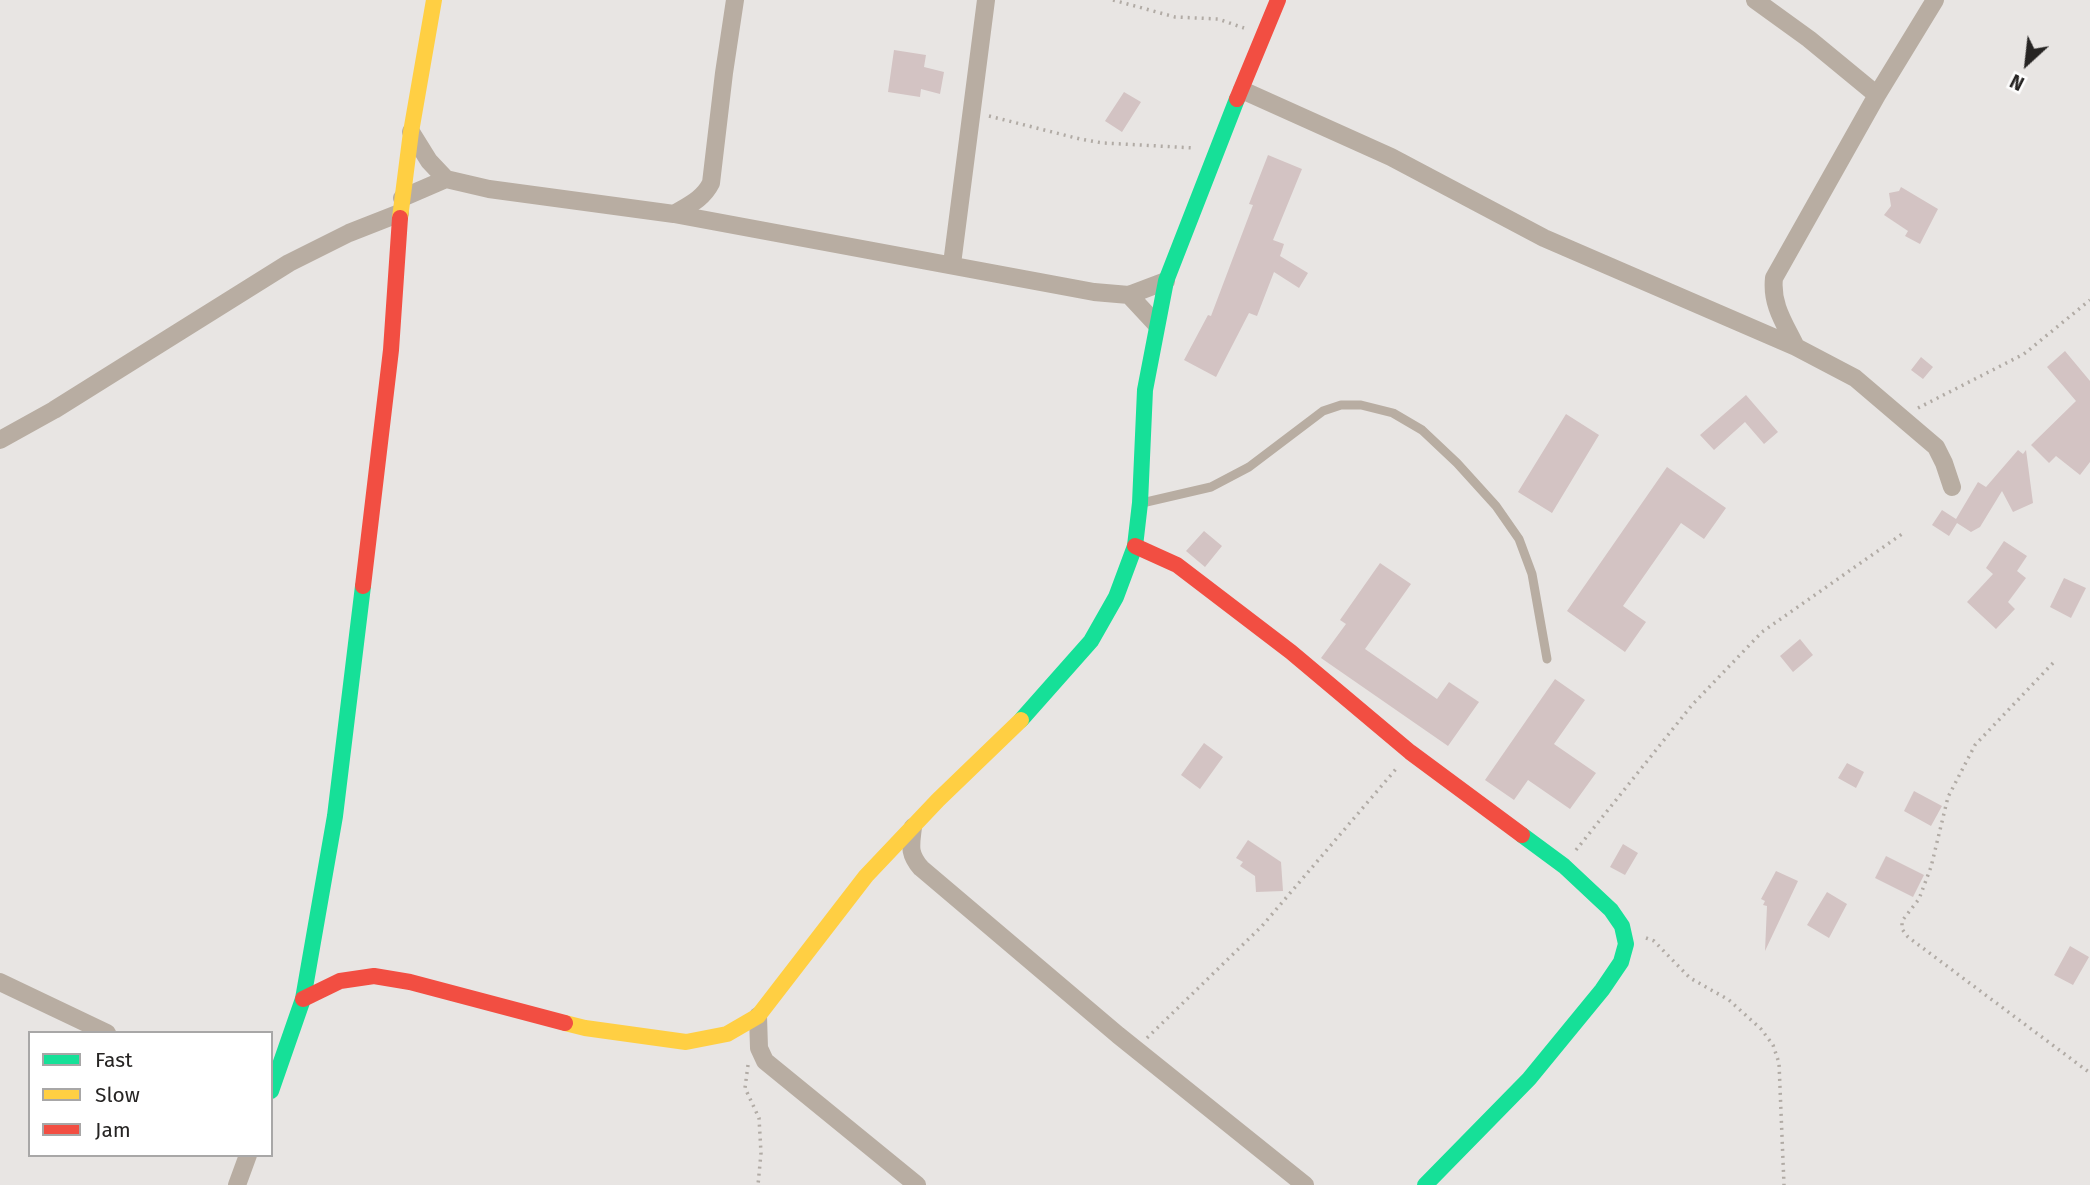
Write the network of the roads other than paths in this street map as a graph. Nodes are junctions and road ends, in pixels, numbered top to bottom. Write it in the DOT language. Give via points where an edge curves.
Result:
graph roads {
  1 [pos="434,0"];
  2 [pos="735,0"];
  3 [pos="986,0"];
  4 [pos="1278,0"];
  5 [pos="1755,0"];
  6 [pos="1935,0"];
  7 [pos="1242,90"];
  8 [pos="1877,95"];
  9 [pos="411,132"];
  10 [pos="446,179"];
  11 [pos="401,205"];
  12 [pos="674,214"];
  13 [pos="952,264"];
  14 [pos="1166,281"];
  15 [pos="1129,295"];
  16 [pos="1156,324"];
  17 [pos="1796,347"];
  18 [pos="0,440"];
  19 [pos="1952,487"];
  20 [pos="1140,503"];
  21 [pos="1135,546"];
  22 [pos="1547,659"];
  23 [pos="913,827"];
  24 [pos="0,982"];
  25 [pos="303,999"];
  26 [pos="759,1023"];
  27 [pos="103,1031"];
  28 [pos="273,1085"];
  29 [pos="247,1157"];
  30 [pos="237,1185"];
  31 [pos="917,1185"];
  32 [pos="1305,1185"];
  33 [pos="1425,1185"];
  1 -- 9 [label="street"];
  2 -- 12 [label="street" via="711,183 698,200"];
  3 -- 13 [label="street"];
  4 -- 7 [label="street"];
  5 -- 8 [label="street"];
  6 -- 8 [label="street"];
  7 -- 14 [label="street"];
  7 -- 17 [label="street" via="1391,157 1544,238"];
  8 -- 17 [label="street" via="1774,278 1776,308"];
  9 -- 10 [label="street"];
  9 -- 11 [label="street"];
  10 -- 11 [label="street"];
  10 -- 12 [label="street"];
  11 -- 18 [label="street" via="289,263"];
  11 -- 25 [label="street" via="391,350 335,816"];
  12 -- 13 [label="street"];
  13 -- 15 [label="street"];
  14 -- 15 [label="street"];
  14 -- 16 [label="street"];
  15 -- 16 [label="street"];
  16 -- 20 [label="street" via="1145,390"];
  17 -- 19 [label="street" via="1855,378 1923,435 1936,447"];
  20 -- 21 [label="street"];
  20 -- 22 [label="lane" via="1211,487 1249,467 1323,411 1362,405 1393,413 1422,430 1457,463 1519,539 1532,574"];
  21 -- 23 [label="street" via="1116,597 1091,641 1028,713"];
  21 -- 33 [label="street" via="1177,565 1291,652 1410,752 1564,866 1622,926 1626,944 1602,990 1529,1079"];
  23 -- 26 [label="street" via="866,876"];
  23 -- 32 [label="street" via="911,850 921,868"];
  24 -- 27 [label="street"];
  25 -- 26 [label="street" via="340,981 374,976 585,1028 686,1042"];
  25 -- 28 [label="street"];
  26 -- 31 [label="street" via="759,1048 765,1060"];
  29 -- 30 [label="street"];
}
